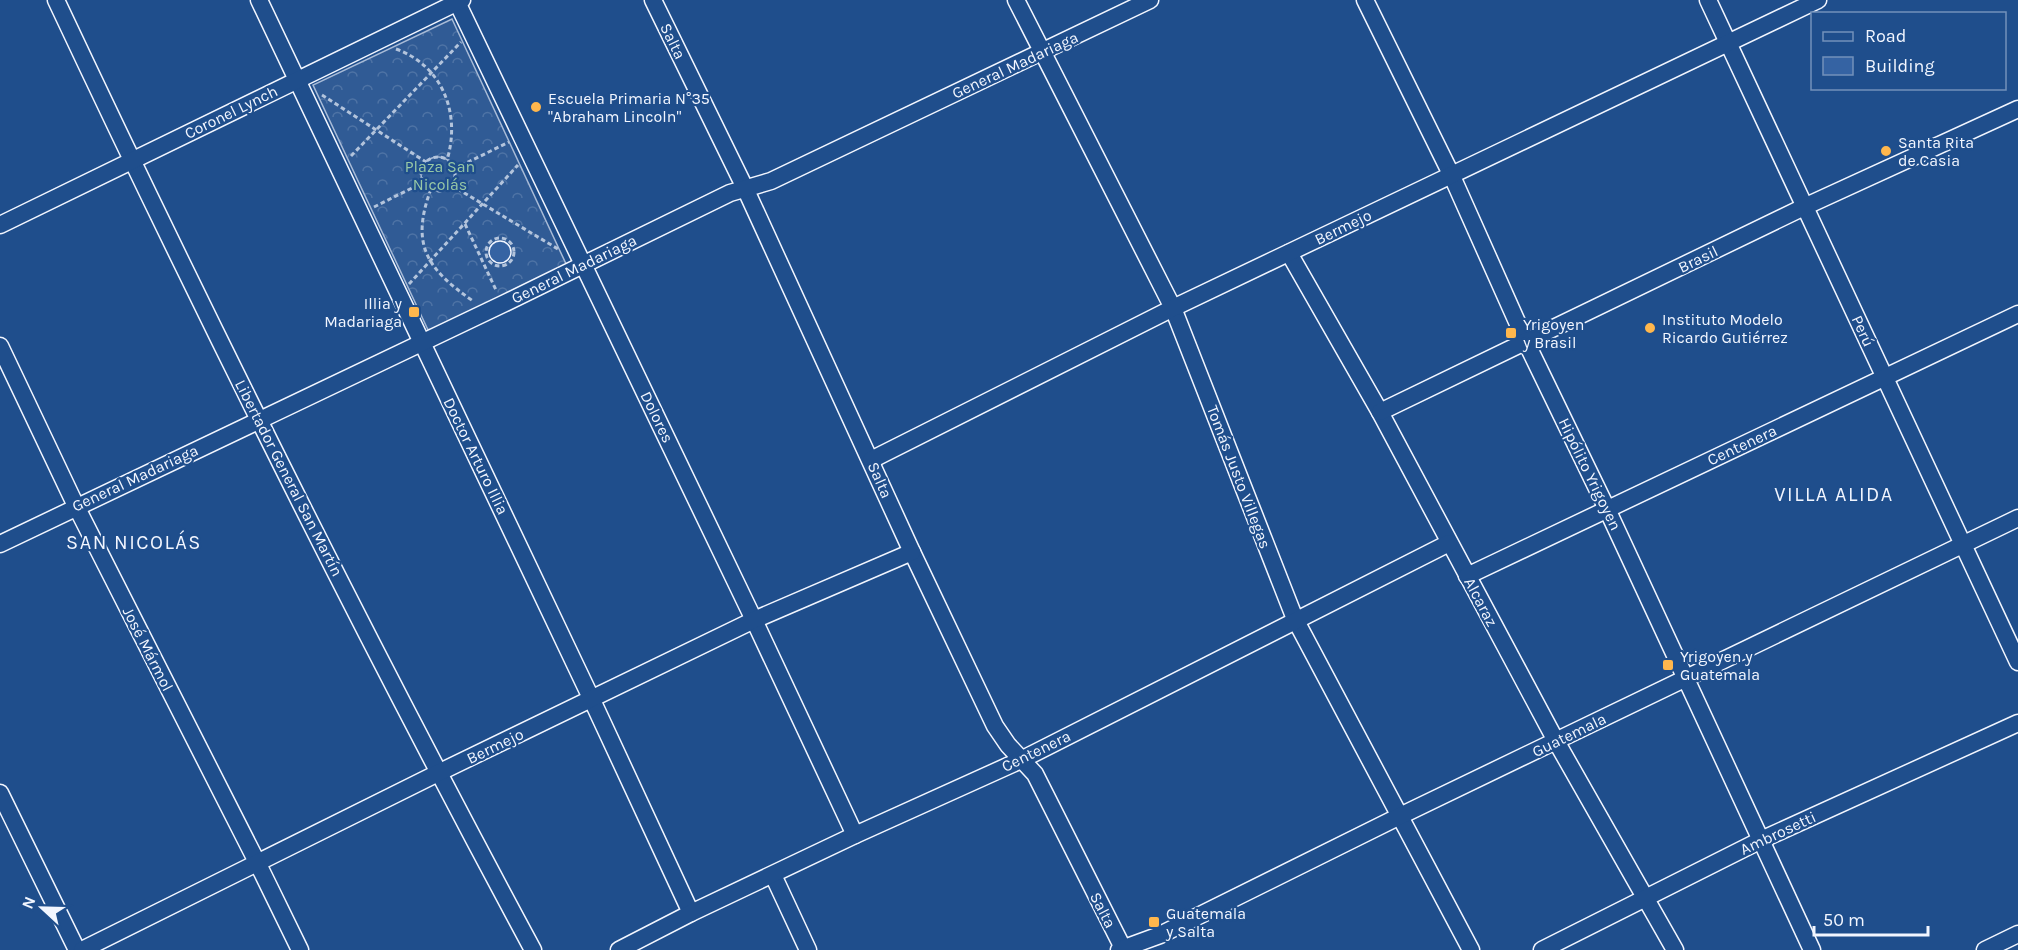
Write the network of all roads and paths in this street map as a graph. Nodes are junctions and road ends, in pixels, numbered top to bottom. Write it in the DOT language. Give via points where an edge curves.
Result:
graph roads {
  1 [pos="56,0"];
  2 [pos="259,0"];
  3 [pos="653,0"];
  4 [pos="1016,0"];
  5 [pos="1150,0"];
  6 [pos="1365,0"];
  7 [pos="1708,0"];
  8 [pos="1818,0"];
  9 [pos="458,1"];
  10 [pos="472,31"];
  11 [pos="377,42"];
  12 [pos="1727,42"];
  13 [pos="1042,53"];
  14 [pos="431,74"];
  15 [pos="298,80"];
  16 [pos="2018,109"];
  17 [pos="377,130"];
  18 [pos="521,136"];
  19 [pos="530,153"];
  20 [pos="132,160"];
  21 [pos="447,160"];
  22 [pos="426,162"];
  23 [pos="340,168"];
  24 [pos="454,169"];
  25 [pos="1451,174"];
  26 [pos="424,182"];
  27 [pos="451,185"];
  28 [pos="745,188"];
  29 [pos="431,189"];
  30 [pos="483,205"];
  31 [pos="1804,207"];
  32 [pos="360,213"];
  33 [pos="465,224"];
  34 [pos="0,225"];
  35 [pos="1289,253"];
  36 [pos="488,258"];
  37 [pos="482,261"];
  38 [pos="430,262"];
  39 [pos="584,264"];
  40 [pos="399,295"];
  41 [pos="496,308"];
  42 [pos="1173,308"];
  43 [pos="2018,314"];
  44 [pos="1526,342"];
  45 [pos="422,343"];
  46 [pos="0,346"];
  47 [pos="1885,378"];
  48 [pos="1380,412"];
  49 [pos="258,420"];
  50 [pos="871,460"];
  51 [pos="76,506"];
  52 [pos="1607,509"];
  53 [pos="2018,518"];
  54 [pos="1449,543"];
  55 [pos="0,544"];
  56 [pos="1963,544"];
  57 [pos="912,552"];
  58 [pos="1467,576"];
  59 [pos="754,620"];
  60 [pos="1295,620"];
  61 [pos="2018,662"];
  62 [pos="1686,678"];
  63 [pos="592,700"];
  64 [pos="2018,723"];
  65 [pos="1556,741"];
  66 [pos="1021,760"];
  67 [pos="438,773"];
  68 [pos="0,793"];
  69 [pos="1400,816"];
  70 [pos="855,835"];
  71 [pos="1761,840"];
  72 [pos="258,864"];
  73 [pos="773,875"];
  74 [pos="1646,898"];
  75 [pos="691,913"];
  76 [pos="2018,934"];
  77 [pos="1122,949"];
  78 [pos="77,950"];
  79 [pos="82,950"];
  80 [pos="300,950"];
  81 [pos="533,950"];
  82 [pos="620,950"];
  83 [pos="808,950"];
  84 [pos="1471,950"];
  85 [pos="1542,950"];
  86 [pos="1676,950"];
  87 [pos="1812,950"];
  88 [pos="1985,950"];
  1 -- 20 [label="street, Libertador General San Martín"];
  2 -- 15 [label="street, Doctor Arturo Illia"];
  3 -- 28 [label="street, Salta"];
  4 -- 13 [label="street, Tomás Justo Villegas"];
  5 -- 13 [label="street, General Madariaga"];
  6 -- 25 [label="street, Hipólito Yrigoyen"];
  7 -- 12 [label="street, Perú"];
  8 -- 12 [label="street, Bermejo"];
  9 -- 10 [label="street, Dolores"];
  9 -- 11 [label="street, Coronel Lynch"];
  10 -- 14 [label="path"];
  10 -- 18 [label="street, Dolores"];
  11 -- 14 [label="path" via="413,57"];
  11 -- 15 [label="street, Coronel Lynch"];
  12 -- 25 [label="street, Bermejo"];
  12 -- 31 [label="street, Perú"];
  13 -- 28 [label="street, General Madariaga" via="771,181"];
  13 -- 42 [label="street, Tomás Justo Villegas"];
  14 -- 17 [label="path"];
  14 -- 21 [label="path" via="448,98 452,114"];
  15 -- 17 [label="path"];
  15 -- 20 [label="street, Coronel Lynch"];
  15 -- 23 [label="street, Doctor Arturo Illia"];
  16 -- 31 [label="street, Brasil"];
  17 -- 22 [label="path"];
  17 -- 23 [label="path"];
  18 -- 19 [label="street, Dolores"];
  18 -- 24 [label="path"];
  19 -- 30 [label="path"];
  19 -- 39 [label="street, Dolores"];
  20 -- 34 [label="street, Coronel Lynch"];
  20 -- 49 [label="street, Libertador General San Martín"];
  21 -- 22 [label="path" via="436,157"];
  21 -- 24 [label="path"];
  22 -- 26 [label="path"];
  23 -- 32 [label="street, Doctor Arturo Illia"];
  24 -- 27 [label="path"];
  25 -- 35 [label="street, Bermejo"];
  25 -- 44 [label="street, Hipólito Yrigoyen"];
  26 -- 29 [label="path"];
  26 -- 32 [label="path"];
  27 -- 29 [label="path" via="442,190"];
  27 -- 30 [label="path"];
  28 -- 39 [label="street, General Madariaga"];
  28 -- 50 [label="street, Salta"];
  29 -- 38 [label="path" via="421,228"];
  30 -- 33 [label="path"];
  30 -- 39 [label="path"];
  31 -- 44 [label="street, Brasil"];
  31 -- 47 [label="street, Perú"];
  32 -- 40 [label="street, Doctor Arturo Illia"];
  33 -- 37 [label="path"];
  33 -- 38 [label="path"];
  35 -- 42 [label="street, Bermejo"];
  35 -- 48 [label="street, Alcaraz"];
  36 -- 36 [label="path" via="496,266 506,265 513,259 513,245 502,237 493,240 487,247"];
  36 -- 37 [label="path"];
  37 -- 41 [label="path"];
  38 -- 40 [label="path"];
  38 -- 41 [label="path" via="449,284"];
  39 -- 41 [label="street, General Madariaga"];
  39 -- 59 [label="street, Dolores"];
  40 -- 45 [label="street, Doctor Arturo Illia"];
  41 -- 45 [label="street, General Madariaga"];
  42 -- 50 [label="street, Bermejo"];
  42 -- 60 [label="street, Tomás Justo Villegas"];
  43 -- 47 [label="street, Centenera"];
  44 -- 48 [label="street, Brasil"];
  44 -- 52 [label="street, Hipólito Yrigoyen"];
  45 -- 49 [label="street, General Madariaga"];
  45 -- 63 [label="street, Doctor Arturo Illia"];
  46 -- 51 [label="street, José Mármol"];
  47 -- 52 [label="street, Centenera"];
  47 -- 56 [label="street, Perú"];
  48 -- 54 [label="street, Alcaraz"];
  49 -- 51 [label="street, General Madariaga"];
  49 -- 67 [label="street, Libertador General San Martín"];
  50 -- 57 [label="street, Salta"];
  51 -- 55 [label="street, General Madariaga"];
  51 -- 72 [label="street, José Mármol"];
  52 -- 58 [label="street, Centenera"];
  52 -- 62 [label="street, Hipólito Yrigoyen"];
  53 -- 56 [label="street, Guatemala"];
  54 -- 58 [label="street, Alcaraz"];
  54 -- 60 [label="street, Centenera"];
  56 -- 61 [label="street, Perú"];
  56 -- 62 [label="street, Guatemala"];
  57 -- 59 [label="street, Bermejo"];
  57 -- 66 [label="street, Salta" via="995,726"];
  58 -- 65 [label="street, Alcaraz"];
  59 -- 63 [label="street, Bermejo"];
  59 -- 70 [label="street, Dolores"];
  60 -- 66 [label="street, Centenera"];
  60 -- 69 [label="street, Tomás Justo Villegas"];
  62 -- 65 [label="street, Guatemala"];
  62 -- 71 [label="street, Hipólito Yrigoyen"];
  63 -- 67 [label="street, Bermejo"];
  63 -- 75 [label="street, Doctor Arturo Illia"];
  64 -- 71 [label="street, Ambrosetti"];
  65 -- 69 [label="street, Guatemala"];
  65 -- 74 [label="street, Alcaraz"];
  66 -- 70 [label="street, Centenera"];
  66 -- 77 [label="street, Salta" via="1044,790"];
  67 -- 72 [label="street, Bermejo"];
  67 -- 81 [label="street, Libertador General San Martín"];
  68 -- 78 [label="street"];
  69 -- 77 [label="street, Guatemala"];
  69 -- 84 [label="street, Tomás Justo Villegas"];
  70 -- 73 [label="street, Centenera"];
  71 -- 74 [label="street, Ambrosetti"];
  71 -- 87 [label="street, Hipólito Yrigoyen"];
  72 -- 79 [label="street, Bermejo"];
  72 -- 80 [label="street, José Mármol"];
  73 -- 75 [label="street, Centenera"];
  73 -- 83 [label="street"];
  74 -- 85 [label="street, Ambrosetti"];
  74 -- 86 [label="street, Alcaraz"];
  75 -- 82 [label="street, Centenera"];
  76 -- 88 [label="street"];
}
